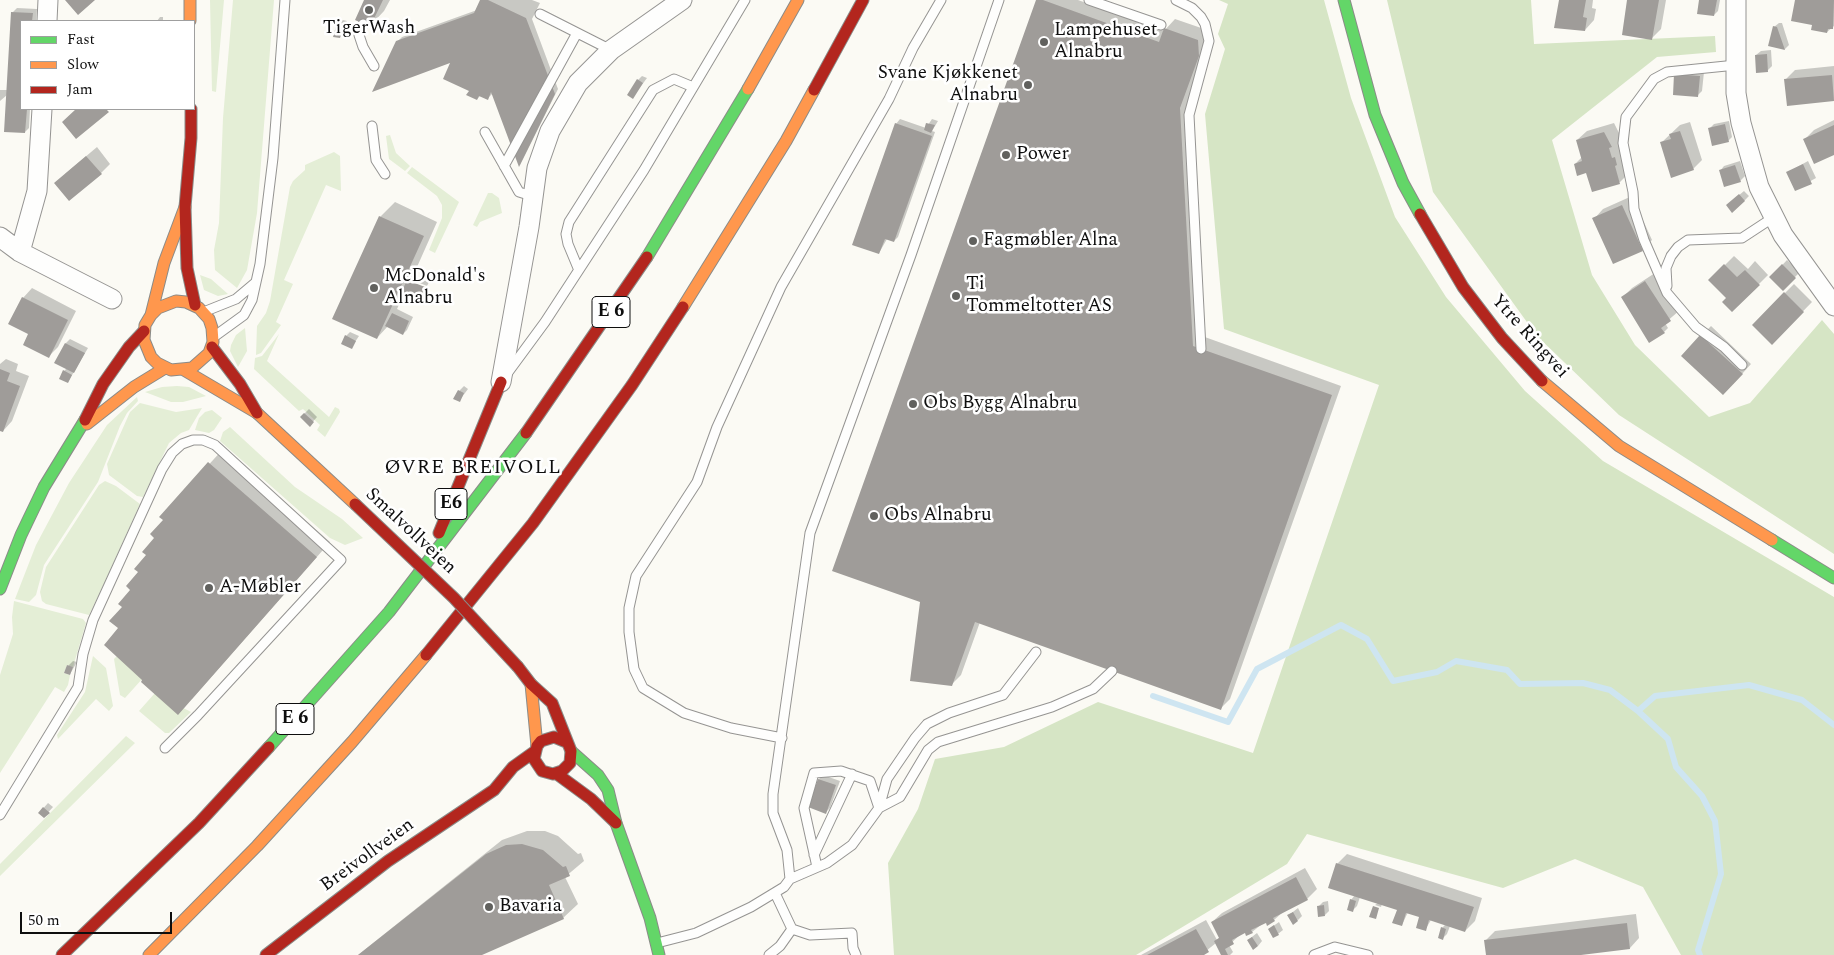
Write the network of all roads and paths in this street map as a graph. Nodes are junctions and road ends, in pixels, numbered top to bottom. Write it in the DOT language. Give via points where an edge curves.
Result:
graph roads {
  1 [pos="48,0"];
  2 [pos="190,0"];
  3 [pos="285,0"];
  4 [pos="682,0"];
  5 [pos="745,0"];
  6 [pos="798,0"];
  7 [pos="862,0"];
  8 [pos="941,0"];
  9 [pos="999,0"];
  10 [pos="1089,0"];
  11 [pos="1176,0"];
  12 [pos="1344,0"];
  13 [pos="1736,0"];
  14 [pos="540,14"];
  15 [pos="47,20"];
  16 [pos="190,20"];
  17 [pos="363,24"];
  18 [pos="1160,26"];
  19 [pos="577,33"];
  20 [pos="611,50"];
  21 [pos="1736,65"];
  22 [pos="374,66"];
  23 [pos="693,87"];
  24 [pos="42,110"];
  25 [pos="191,110"];
  26 [pos="372,126"];
  27 [pos="485,132"];
  28 [pos="504,166"];
  29 [pos="385,174"];
  30 [pos="532,196"];
  31 [pos="185,208"];
  32 [pos="1774,217"];
  33 [pos="0,237"];
  34 [pos="20,252"];
  35 [pos="578,268"];
  36 [pos="255,283"];
  37 [pos="1671,296"];
  38 [pos="112,299"];
  39 [pos="1834,306"];
  40 [pos="199,308"];
  41 [pos="151,315"];
  42 [pos="144,331"];
  43 [pos="212,342"];
  44 [pos="1201,348"];
  45 [pos="1742,365"];
  46 [pos="165,368"];
  47 [pos="184,370"];
  48 [pos="501,382"];
  49 [pos="257,413"];
  50 [pos="79,431"];
  51 [pos="424,567"];
  52 [pos="1834,578"];
  53 [pos="0,589"];
  54 [pos="1036,652"];
  55 [pos="1112,671"];
  56 [pos="531,684"];
  57 [pos="783,734"];
  58 [pos="568,747"];
  59 [pos="165,748"];
  60 [pos="535,749"];
  61 [pos="553,774"];
  62 [pos="852,774"];
  63 [pos="532,781"];
  64 [pos="513,785"];
  65 [pos="494,790"];
  66 [pos="879,808"];
  67 [pos="0,815"];
  68 [pos="616,823"];
  69 [pos="814,855"];
  70 [pos="817,867"];
  71 [pos="790,879"];
  72 [pos="775,893"];
  73 [pos="792,929"];
  74 [pos="658,949"];
  75 [pos="62,955"];
  76 [pos="148,955"];
  77 [pos="266,955"];
  78 [pos="769,955"];
  79 [pos="856,955"];
  80 [pos="1314,955"];
  81 [pos="1368,955"];
  1 -- 15 [label="street"];
  2 -- 16 [label="main road"];
  3 -- 36 [label="lane" via="273,158"];
  4 -- 20 [label="street"];
  5 -- 23 [label="lane, E6"];
  6 -- 51 [label="main road, E 6" via="706,162 648,255 547,407"];
  7 -- 76 [label="main road" via="786,141 712,265 622,400 533,523 438,642 352,742 257,846"];
  8 -- 57 [label="lane" via="889,99 781,287 717,427 698,482 636,576 630,600 629,632 634,669 643,688 684,713 731,728"];
  9 -- 57 [label="lane" via="810,533"];
  10 -- 18 [label="lane"];
  11 -- 44 [label="lane" via="1201,17 1209,41 1189,115"];
  12 -- 52 [label="main road, Ytre Ringvei" via="1375,115 1403,183 1443,256 1502,338 1546,385 1619,446"];
  13 -- 21 [label="street"];
  14 -- 19 [label="lane"];
  17 -- 22 [label="lane" via="360,35 363,47"];
  19 -- 20 [label="lane"];
  19 -- 28 [label="lane"];
  20 -- 30 [label="street" via="578,83 550,131 537,168"];
  21 -- 32 [label="street" via="1741,124 1759,187"];
  21 -- 37 [label="lane" via="1668,72 1654,79 1626,117 1623,143 1634,209 1644,240"];
  23 -- 35 [label="lane, E6" via="644,170"];
  23 -- 35 [label="lane" via="674,79 653,90 569,222 566,234"];
  24 -- 34 [label="street" via="37,191"];
  25 -- 31 [label="main road"];
  26 -- 29 [label="lane" via="376,160"];
  27 -- 28 [label="lane"];
  28 -- 30 [label="lane" via="519,192"];
  30 -- 48 [label="street"];
  31 -- 40 [label="main road" via="187,268"];
  31 -- 41 [label="main road" via="166,256"];
  32 -- 37 [label="lane" via="1742,238 1700,238 1688,240 1678,247 1666,268 1666,283"];
  32 -- 39 [label="street" via="1801,263"];
  33 -- 34 [label="street"];
  34 -- 38 [label="street"];
  35 -- 48 [label="lane, E6" via="545,322"];
  36 -- 40 [label="lane" via="227,304"];
  36 -- 43 [label="lane" via="252,300 244,315"];
  37 -- 45 [label="lane" via="1696,327"];
  40 -- 41 [label="main road" via="176,301 158,308"];
  40 -- 43 [label="main road" via="212,328"];
  41 -- 42 [label="main road"];
  42 -- 46 [label="main road" via="146,349"];
  42 -- 50 [label="main road" via="103,384"];
  43 -- 47 [label="main road" via="204,360"];
  43 -- 49 [label="main road, Smalvollveien"];
  46 -- 47 [label="main road"];
  46 -- 50 [label="main road" via="134,387"];
  47 -- 49 [label="main road, Smalvollveien"];
  48 -- 51 [label="main road, E6"];
  49 -- 56 [label="main road, Smalvollveien, bridge" via="448,592"];
  50 -- 53 [label="main road" via="44,487"];
  51 -- 75 [label="main road, E 6" via="376,627 262,756 199,823"];
  54 -- 66 [label="lane" via="1003,695 927,724 914,738 888,779"];
  55 -- 66 [label="lane" via="1093,689 1052,707 938,742 928,750 900,797"];
  56 -- 58 [label="main road, Smalvollveien" via="552,703"];
  56 -- 60 [label="main road, Smalvollveien"];
  57 -- 71 [label="lane" via="773,813 787,850"];
  58 -- 60 [label="main road" via="554,737 541,741"];
  58 -- 61 [label="main road" via="570,763"];
  58 -- 68 [label="main road, Smalvollveien" via="608,790"];
  59 -- 67 [label="lane" via="341,560 215,445 203,440 182,444 162,469 94,620 83,654 78,687"];
  60 -- 61 [label="main road, Smalvollveien" via="537,766"];
  60 -- 65 [label="main road, Breivollveien" via="513,767"];
  61 -- 63 [label="main road"];
  61 -- 68 [label="main road, Smalvollveien" via="571,782"];
  62 -- 66 [label="lane" via="870,781"];
  62 -- 69 [label="lane"];
  62 -- 69 [label="lane" via="814,772 804,808"];
  64 -- 65 [label="main road, Breivollveien"];
  65 -- 77 [label="main road, Breivollveien" via="388,860"];
  66 -- 70 [label="lane" via="852,845"];
  68 -- 74 [label="main road, Smalvollveien" via="635,870"];
  69 -- 70 [label="lane"];
  70 -- 71 [label="lane"];
  71 -- 72 [label="lane"];
  72 -- 73 [label="lane"];
  72 -- 74 [label="lane" via="751,908"];
  73 -- 78 [label="lane"];
  73 -- 79 [label="lane" via="810,935 852,933"];
  80 -- 81 [label="lane" via="1340,948"];
}
